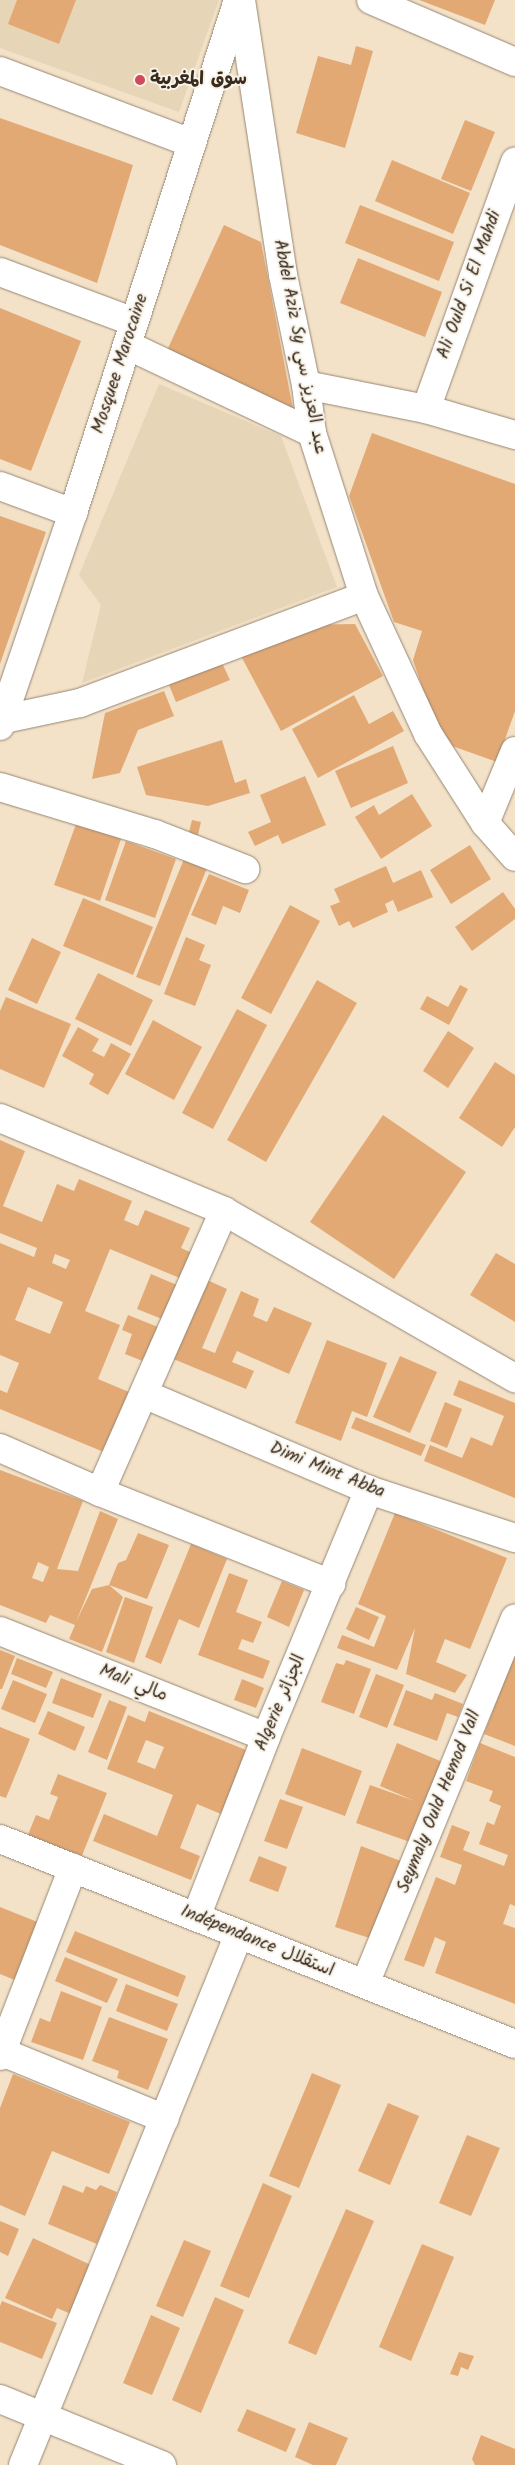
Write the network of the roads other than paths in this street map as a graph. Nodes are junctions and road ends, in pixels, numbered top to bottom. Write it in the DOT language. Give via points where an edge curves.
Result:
graph roads {
  1 [pos="239,0"];
  2 [pos="371,0"];
  3 [pos="515,62"];
  4 [pos="0,71"];
  5 [pos="192,143"];
  6 [pos="515,162"];
  7 [pos="0,272"];
  8 [pos="131,334"];
  9 [pos="306,385"];
  10 [pos="426,409"];
  11 [pos="312,433"];
  12 [pos="515,435"];
  13 [pos="0,486"];
  14 [pos="73,514"];
  15 [pos="364,596"];
  16 [pos="1,722"];
  17 [pos="515,751"];
  18 [pos="0,787"];
  19 [pos="485,824"];
  20 [pos="515,857"];
  21 [pos="245,868"];
  22 [pos="0,1118"];
  23 [pos="224,1211"];
  24 [pos="515,1378"];
  25 [pos="144,1394"];
  26 [pos="0,1448"];
  27 [pos="369,1490"];
  28 [pos="100,1492"];
  29 [pos="515,1538"];
  30 [pos="331,1584"];
  31 [pos="515,1619"];
  32 [pos="0,1631"];
  33 [pos="266,1737"];
  34 [pos="0,1839"];
  35 [pos="73,1868"];
  36 [pos="196,1917"];
  37 [pos="239,1934"];
  38 [pos="365,1984"];
  39 [pos="515,2044"];
  40 [pos="1,2053"];
  41 [pos="165,2119"];
  42 [pos="0,2399"];
  43 [pos="42,2417"];
  44 [pos="23,2465"];
  45 [pos="162,2465"];
  1 -- 5 [label="street, Mosquee Marocaine"];
  1 -- 9 [label="street, Abdel Aziz Sy عبد العزيز سي" via="283,275"];
  2 -- 3 [label="street"];
  4 -- 5 [label="street"];
  5 -- 8 [label="street, Mosquee Marocaine"];
  6 -- 10 [label="street, Ali Ould Si El Mahdi"];
  7 -- 8 [label="street"];
  8 -- 11 [label="street"];
  8 -- 14 [label="street, Mosquee Marocaine"];
  9 -- 10 [label="street"];
  9 -- 11 [label="street, Abdel Aziz Sy عبد العزيز سي"];
  10 -- 12 [label="street"];
  11 -- 15 [label="street, Abdel Aziz Sy عبد العزيز سي"];
  13 -- 14 [label="street"];
  14 -- 16 [label="street, Mosquee Marocaine"];
  15 -- 16 [label="street" via="80,702"];
  15 -- 19 [label="street, Abdel Aziz Sy عبد العزيز سي" via="428,734"];
  17 -- 19 [label="street"];
  18 -- 21 [label="street" via="155,834"];
  19 -- 20 [label="street, Abdel Aziz Sy عبد العزيز سي"];
  22 -- 23 [label="street"];
  23 -- 24 [label="street"];
  23 -- 25 [label="street"];
  25 -- 27 [label="street, Dimi Mint Abba"];
  25 -- 28 [label="street"];
  26 -- 28 [label="street"];
  27 -- 29 [label="street, Dimi Mint Abba"];
  27 -- 30 [label="street, Algerie الجزائر"];
  28 -- 30 [label="street"];
  30 -- 33 [label="street, Algerie الجزائر"];
  31 -- 38 [label="street, Seymaly Ould Hemod Vall"];
  32 -- 33 [label="street, Mali مالي"];
  33 -- 36 [label="street, Algerie الجزائر"];
  34 -- 35 [label="street, Indépendance استقلال"];
  35 -- 36 [label="street, Indépendance استقلال"];
  35 -- 40 [label="street"];
  36 -- 37 [label="street, Indépendance استقلال"];
  37 -- 38 [label="street, Indépendance استقلال"];
  37 -- 41 [label="street"];
  38 -- 39 [label="street, Indépendance استقلال"];
  40 -- 41 [label="street"];
  41 -- 43 [label="street"];
  42 -- 43 [label="street"];
  43 -- 44 [label="street"];
  43 -- 45 [label="street"];
}
